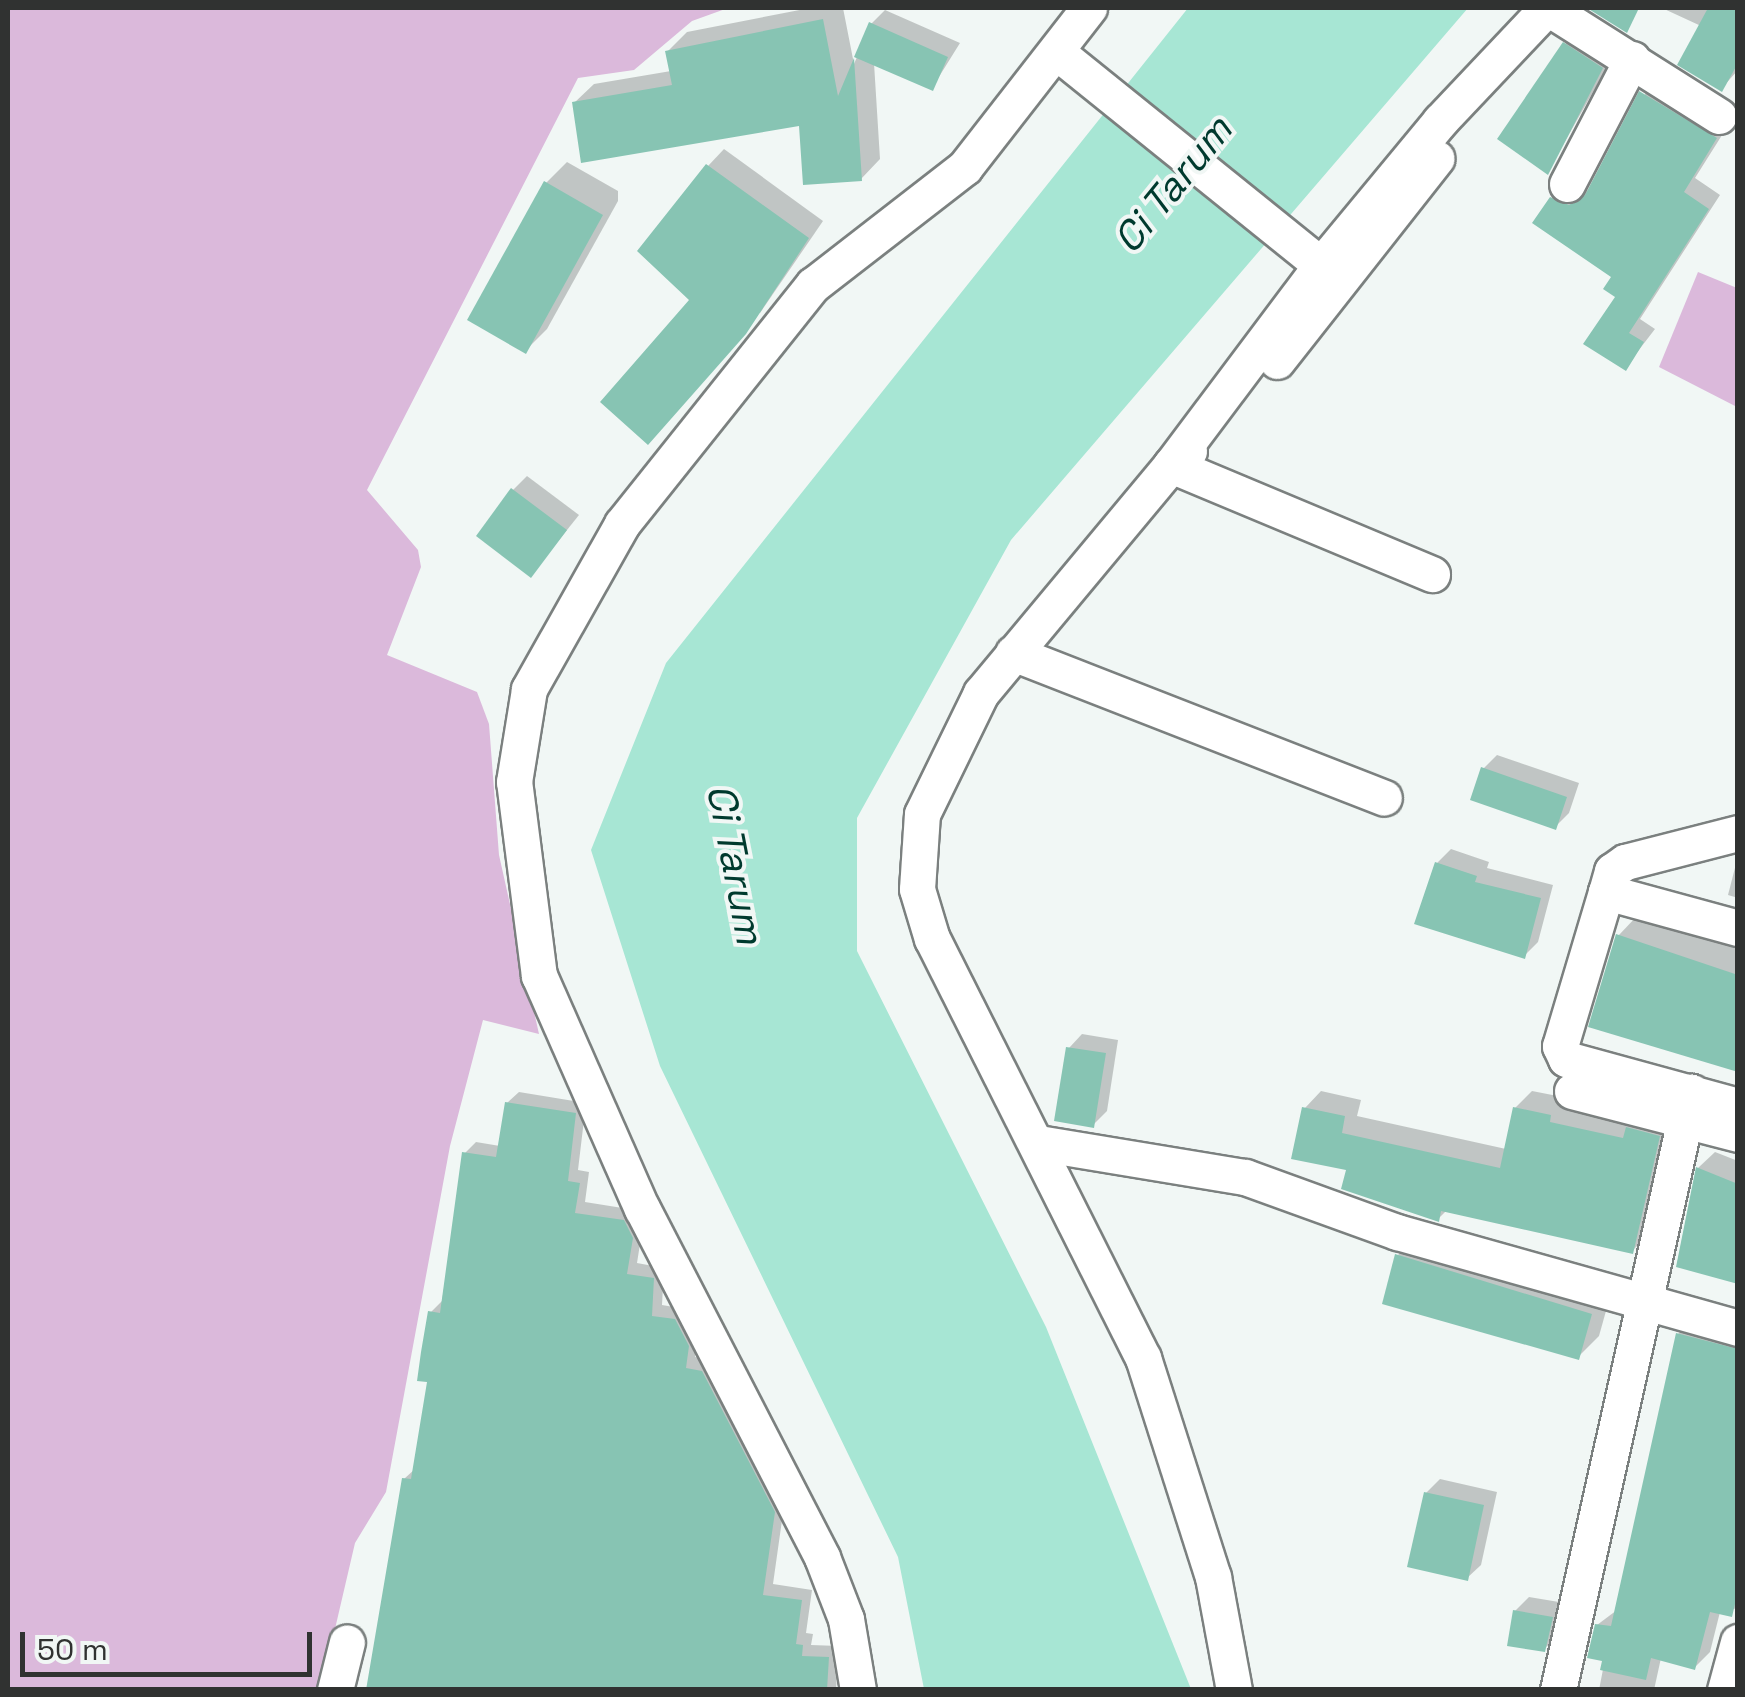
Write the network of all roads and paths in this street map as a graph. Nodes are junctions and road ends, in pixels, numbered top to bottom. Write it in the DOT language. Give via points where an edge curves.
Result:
graph roads {
  1 [pos="1089,8"];
  2 [pos="1547,8"];
  3 [pos="1066,59"];
  4 [pos="1632,59"];
  5 [pos="1480,80"];
  6 [pos="1719,116"];
  7 [pos="1567,184"];
  8 [pos="1313,259"];
  9 [pos="1172,465"];
  10 [pos="1432,574"];
  11 [pos="1013,652"];
  12 [pos="1384,798"];
  13 [pos="1738,833"];
  14 [pos="1606,892"];
  15 [pos="1738,928"];
  16 [pos="1572,1091"];
  17 [pos="1688,1106"];
  18 [pos="1738,1106"];
  19 [pos="1738,1134"];
  20 [pos="1040,1143"];
  21 [pos="1642,1302"];
  22 [pos="1738,1328"];
  23 [pos="347,1642"];
  24 [pos="1738,1642"];
  25 [pos="336,1690"];
  26 [pos="858,1690"];
  27 [pos="1234,1690"];
  28 [pos="1558,1690"];
  29 [pos="1725,1690"];
  1 -- 3 [label="street"];
  2 -- 4 [label="street"];
  2 -- 5 [label="street"];
  3 -- 8 [label="street"];
  3 -- 26 [label="street" via="965,167 813,284 622,524 530,690 514,782 538,976 642,1209 822,1556 846,1619"];
  4 -- 6 [label="street"];
  4 -- 7 [label="street"];
  5 -- 8 [label="street"];
  5 -- 9 [label="street" via="1445,148 1379,238 1250,394"];
  8 -- 9 [label="street"];
  9 -- 10 [label="street"];
  9 -- 11 [label="street"];
  11 -- 12 [label="street"];
  11 -- 20 [label="street" via="941,764 922,814 917,889 932,939"];
  13 -- 14 [label="street" via="1625,862 1612,871"];
  14 -- 15 [label="street"];
  14 -- 17 [label="street" via="1562,1054"];
  16 -- 17 [label="street"];
  17 -- 18 [label="street"];
  17 -- 19 [label="street"];
  17 -- 21 [label="street"];
  20 -- 21 [label="street" via="1246,1177 1397,1232"];
  20 -- 27 [label="street" via="1149,1376 1213,1576"];
  21 -- 22 [label="street"];
  21 -- 28 [label="street"];
  23 -- 25 [label="street"];
  24 -- 29 [label="street"];
}
